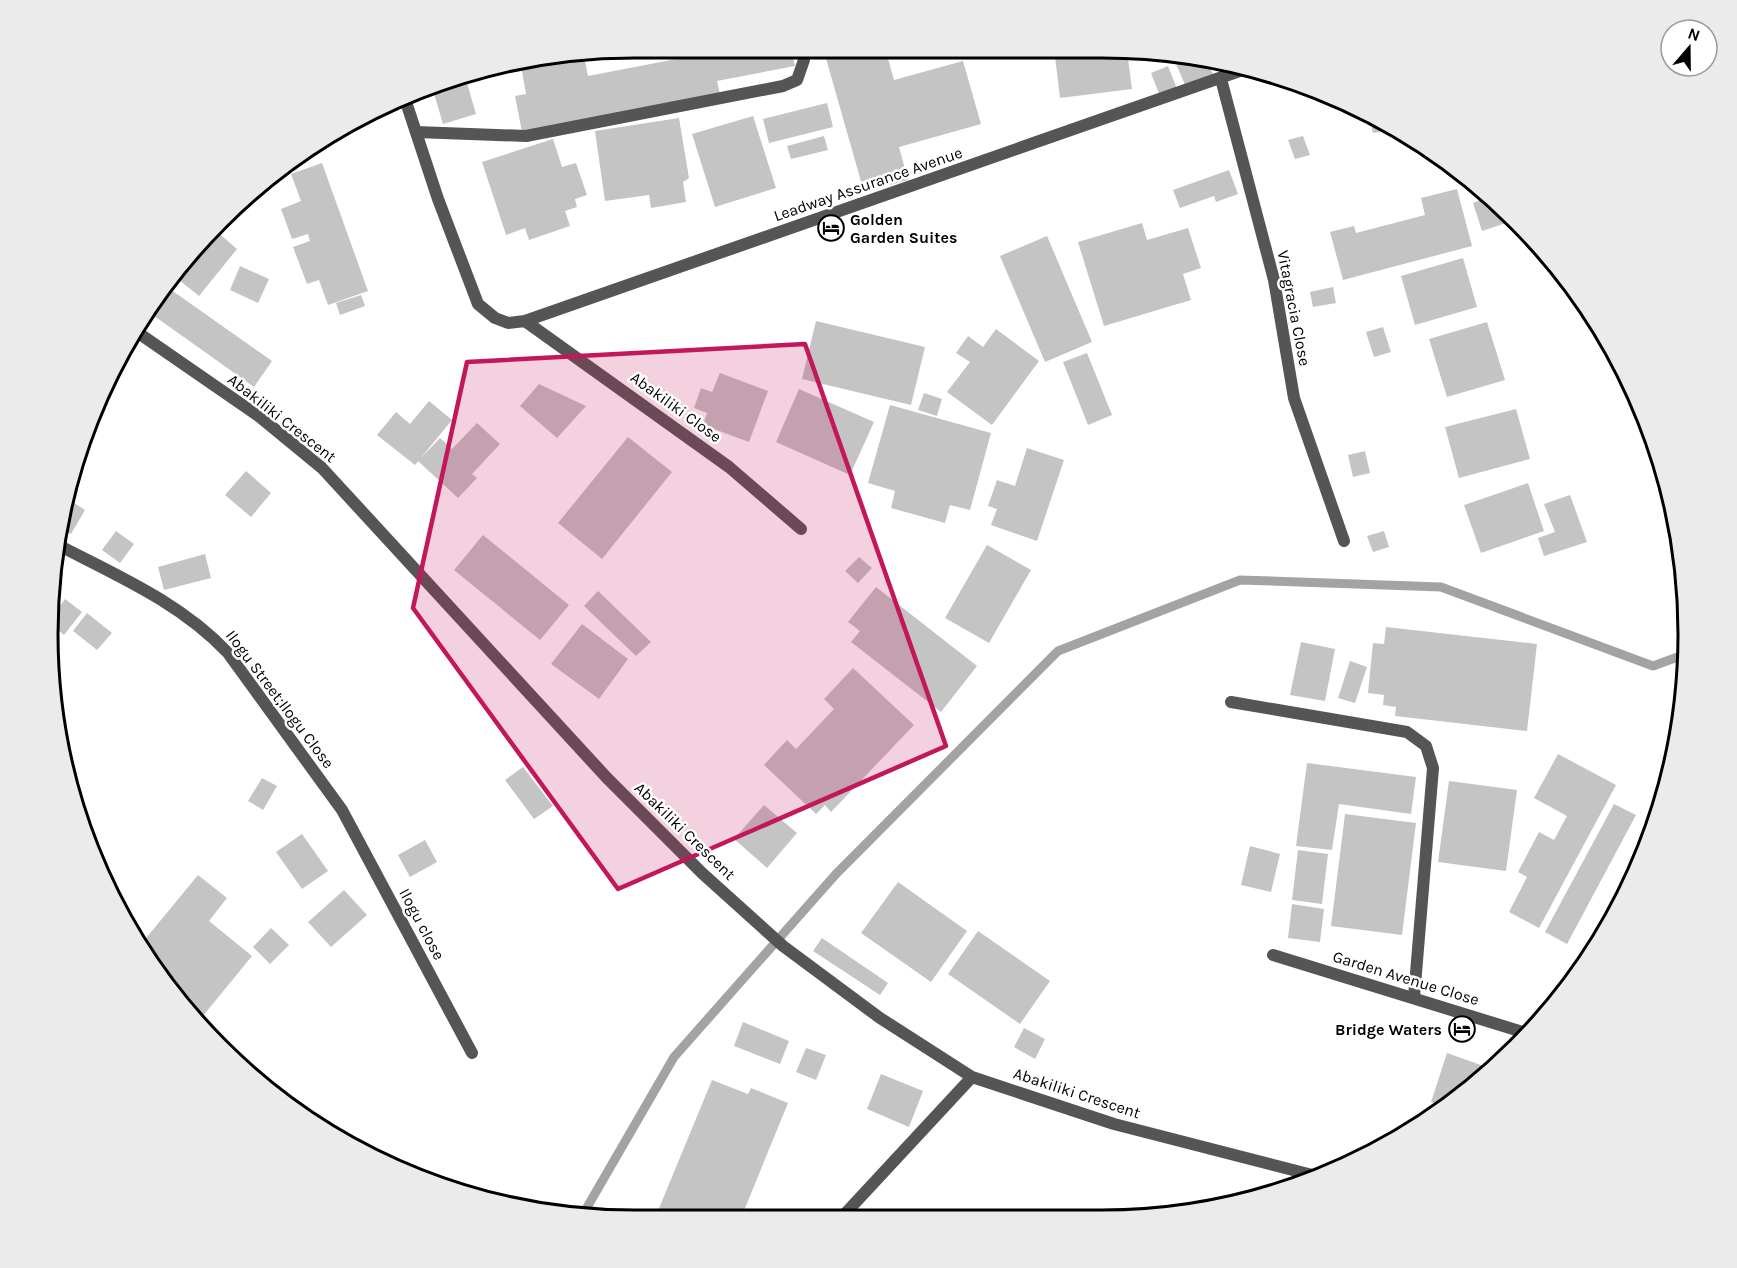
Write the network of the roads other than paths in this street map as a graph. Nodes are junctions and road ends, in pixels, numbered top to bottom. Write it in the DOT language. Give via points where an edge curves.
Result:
graph roads {
  1 [pos="804,58"];
  2 [pos="1234,74"];
  3 [pos="1221,79"];
  4 [pos="407,105"];
  5 [pos="416,132"];
  6 [pos="525,321"];
  7 [pos="142,336"];
  8 [pos="801,529"];
  9 [pos="1344,542"];
  10 [pos="65,549"];
  11 [pos="1231,702"];
  12 [pos="342,810"];
  13 [pos="1273,955"];
  14 [pos="1414,997"];
  15 [pos="1519,1031"];
  16 [pos="472,1053"];
  17 [pos="972,1077"];
  18 [pos="1304,1173"];
  19 [pos="848,1210"];
  1 -- 5 [label="street" via="797,80 783,86 526,136"];
  2 -- 3 [label="street, Leadway Assurance Avenue"];
  3 -- 6 [label="street, Leadway Assurance Avenue"];
  3 -- 9 [label="street, Vitagracia Close" via="1274,280 1294,398"];
  4 -- 5 [label="street"];
  5 -- 6 [label="street, Leadway Assurance Avenue" via="478,304 508,323"];
  6 -- 8 [label="street, Abakiliki Close" via="729,466"];
  7 -- 17 [label="street, Abakiliki Crescent" via="260,417 322,468 608,778 761,927 880,1018"];
  10 -- 12 [label="street, Ilogu Street;Ilogu Close" via="164,602 211,636 245,675"];
  11 -- 14 [label="street" via="1407,732 1426,746 1433,768"];
  12 -- 16 [label="street, Ilogu close"];
  13 -- 14 [label="street, Garden Avenue Close"];
  14 -- 15 [label="street, Garden Avenue Close"];
  17 -- 18 [label="street, Abakiliki Crescent" via="1114,1124"];
  17 -- 19 [label="street"];
}
